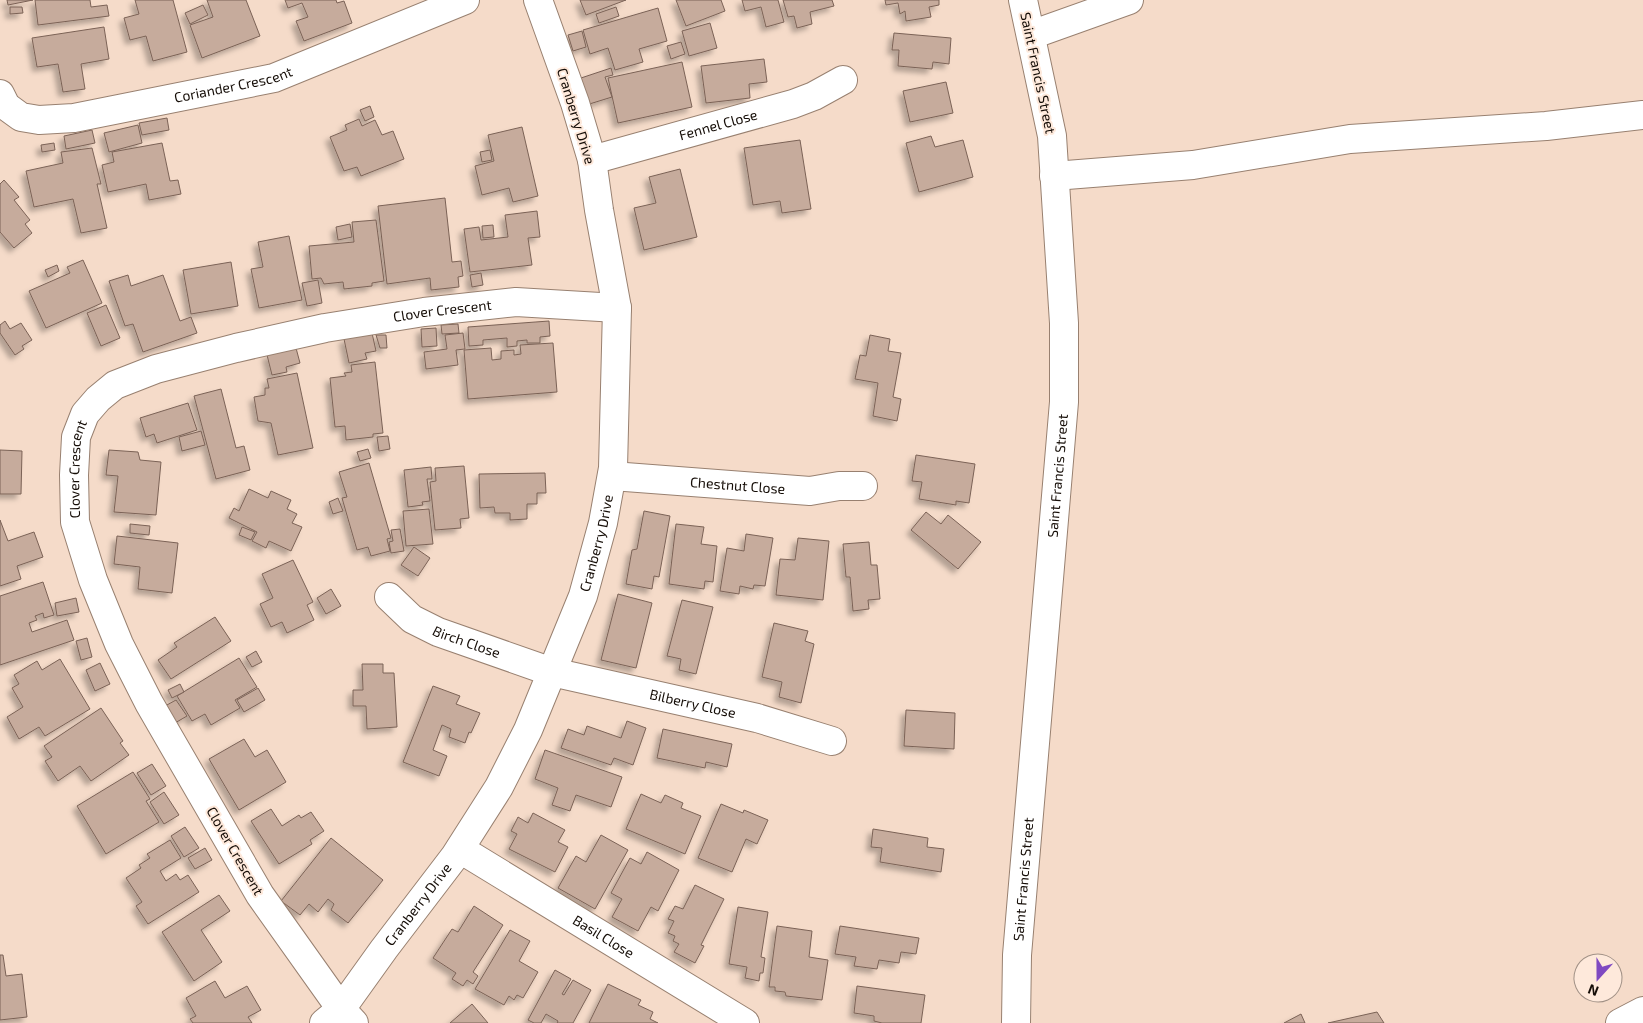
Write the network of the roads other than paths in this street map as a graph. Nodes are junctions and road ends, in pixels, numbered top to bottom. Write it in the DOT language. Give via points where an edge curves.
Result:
graph roads {
  1 [pos="465,0"];
  2 [pos="538,0"];
  3 [pos="1023,0"];
  4 [pos="1129,0"];
  5 [pos="1031,35"];
  6 [pos="843,80"];
  7 [pos="0,94"];
  8 [pos="1643,115"];
  9 [pos="592,160"];
  10 [pos="1054,176"];
  11 [pos="617,308"];
  12 [pos="612,476"];
  13 [pos="863,486"];
  14 [pos="389,598"];
  15 [pos="552,672"];
  16 [pos="832,741"];
  17 [pos="460,849"];
  18 [pos="1017,955"];
  19 [pos="1643,1011"];
  20 [pos="340,1018"];
  21 [pos="745,1023"];
  22 [pos="1002,1023"];
  23 [pos="1016,1023"];
  24 [pos="1620,1023"];
  1 -- 7 [label="street, Coriander Crescent" via="274,78 74,118 39,120 21,117 6,106"];
  2 -- 9 [label="street, Cranberry Drive"];
  3 -- 5 [label="street, Saint Francis Street"];
  4 -- 5 [label="street"];
  5 -- 10 [label="street, Saint Francis Street" via="1052,136"];
  6 -- 9 [label="street, Fennel Close" via="793,104"];
  8 -- 10 [label="street" via="1546,126 1350,139 1193,165"];
  9 -- 11 [label="street, Cranberry Drive"];
  10 -- 18 [label="street, Saint Francis Street" via="1064,323 1064,402"];
  11 -- 12 [label="street, Cranberry Drive"];
  11 -- 20 [label="street, Clover Crescent" via="516,302 424,312 325,328 156,369 115,385 84,414 76,437 75,522 93,580 119,644 260,895"];
  12 -- 13 [label="street, Chestnut Close" via="810,491"];
  12 -- 15 [label="street, Cranberry Drive" via="583,596"];
  14 -- 15 [label="street, Birch Close" via="412,619 438,632"];
  15 -- 16 [label="street, Bilberry Close" via="757,718"];
  15 -- 17 [label="street, Cranberry Drive" via="499,787"];
  17 -- 20 [label="street, Cranberry Drive" via="384,949"];
  17 -- 21 [label="street, Basil Close"];
  18 -- 22 [label="street, Saint Francis Street"];
  18 -- 23 [label="street, Saint Francis Street"];
  19 -- 24 [label="street"];
}
